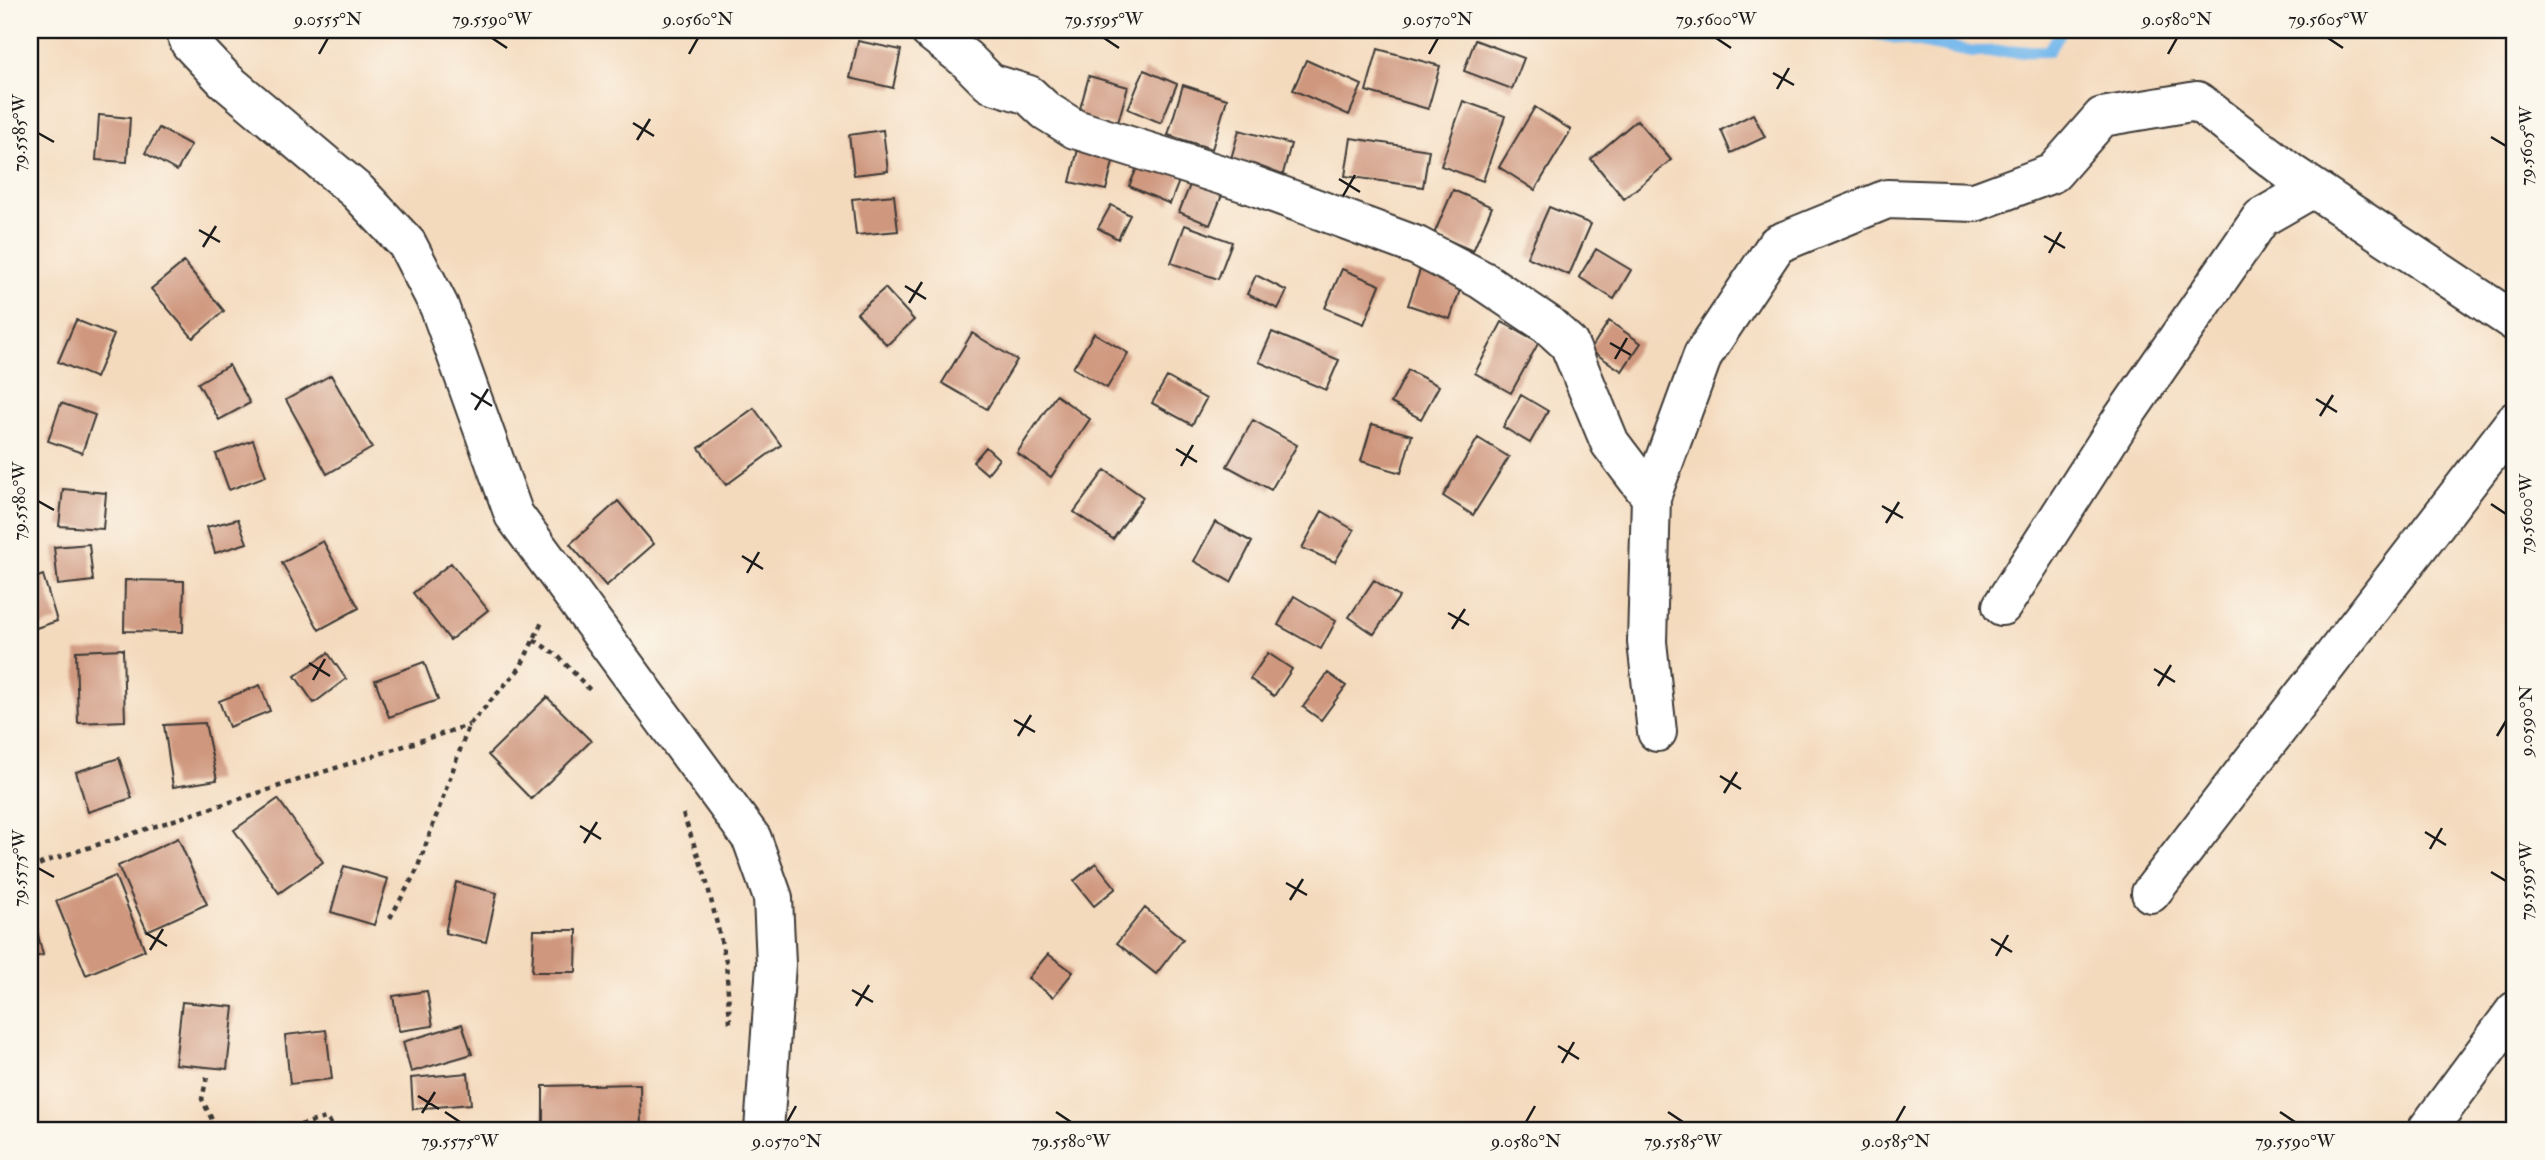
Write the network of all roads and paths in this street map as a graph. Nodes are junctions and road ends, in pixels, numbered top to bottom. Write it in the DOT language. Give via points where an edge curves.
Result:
graph roads {
  1 [pos="186,30"];
  2 [pos="929,30"];
  3 [pos="2313,188"];
  4 [pos="2515,322"];
  5 [pos="2515,421"];
  6 [pos="1651,497"];
  7 [pos="562,582"];
  8 [pos="2002,606"];
  9 [pos="534,640"];
  10 [pos="594,693"];
  11 [pos="469,725"];
  12 [pos="1657,732"];
  13 [pos="678,802"];
  14 [pos="30,869"];
  15 [pos="2151,893"];
  16 [pos="390,918"];
  17 [pos="2515,1011"];
  18 [pos="730,1031"];
  19 [pos="208,1077"];
  20 [pos="217,1130"];
  21 [pos="281,1130"];
  22 [pos="336,1130"];
  23 [pos="764,1130"];
  24 [pos="2427,1130"];
  1 -- 7 [label="street" via="190,43 225,80 358,192 407,244 439,306 514,515"];
  2 -- 6 [label="street" via="990,83 1029,95 1075,129 1247,183 1417,246 1482,279 1569,344 1609,443"];
  3 -- 4 [label="street"];
  3 -- 6 [label="street" via="2197,101 2102,117 2053,173 1975,202 1887,199 1777,244 1703,355"];
  3 -- 8 [label="street" via="2261,218 2120,422"];
  5 -- 15 [label="street"];
  6 -- 12 [label="street" via="1647,642"];
  7 -- 9 [label="path"];
  7 -- 23 [label="street" via="752,839 773,898 776,964"];
  9 -- 10 [label="path" via="557,655"];
  9 -- 11 [label="path" via="520,668"];
  11 -- 14 [label="path"];
  11 -- 16 [label="path" via="416,872"];
  13 -- 18 [label="path" via="705,875 726,961"];
  17 -- 24 [label="street"];
  19 -- 20 [label="path" via="202,1099"];
  21 -- 22 [label="path" via="326,1118"];
}
